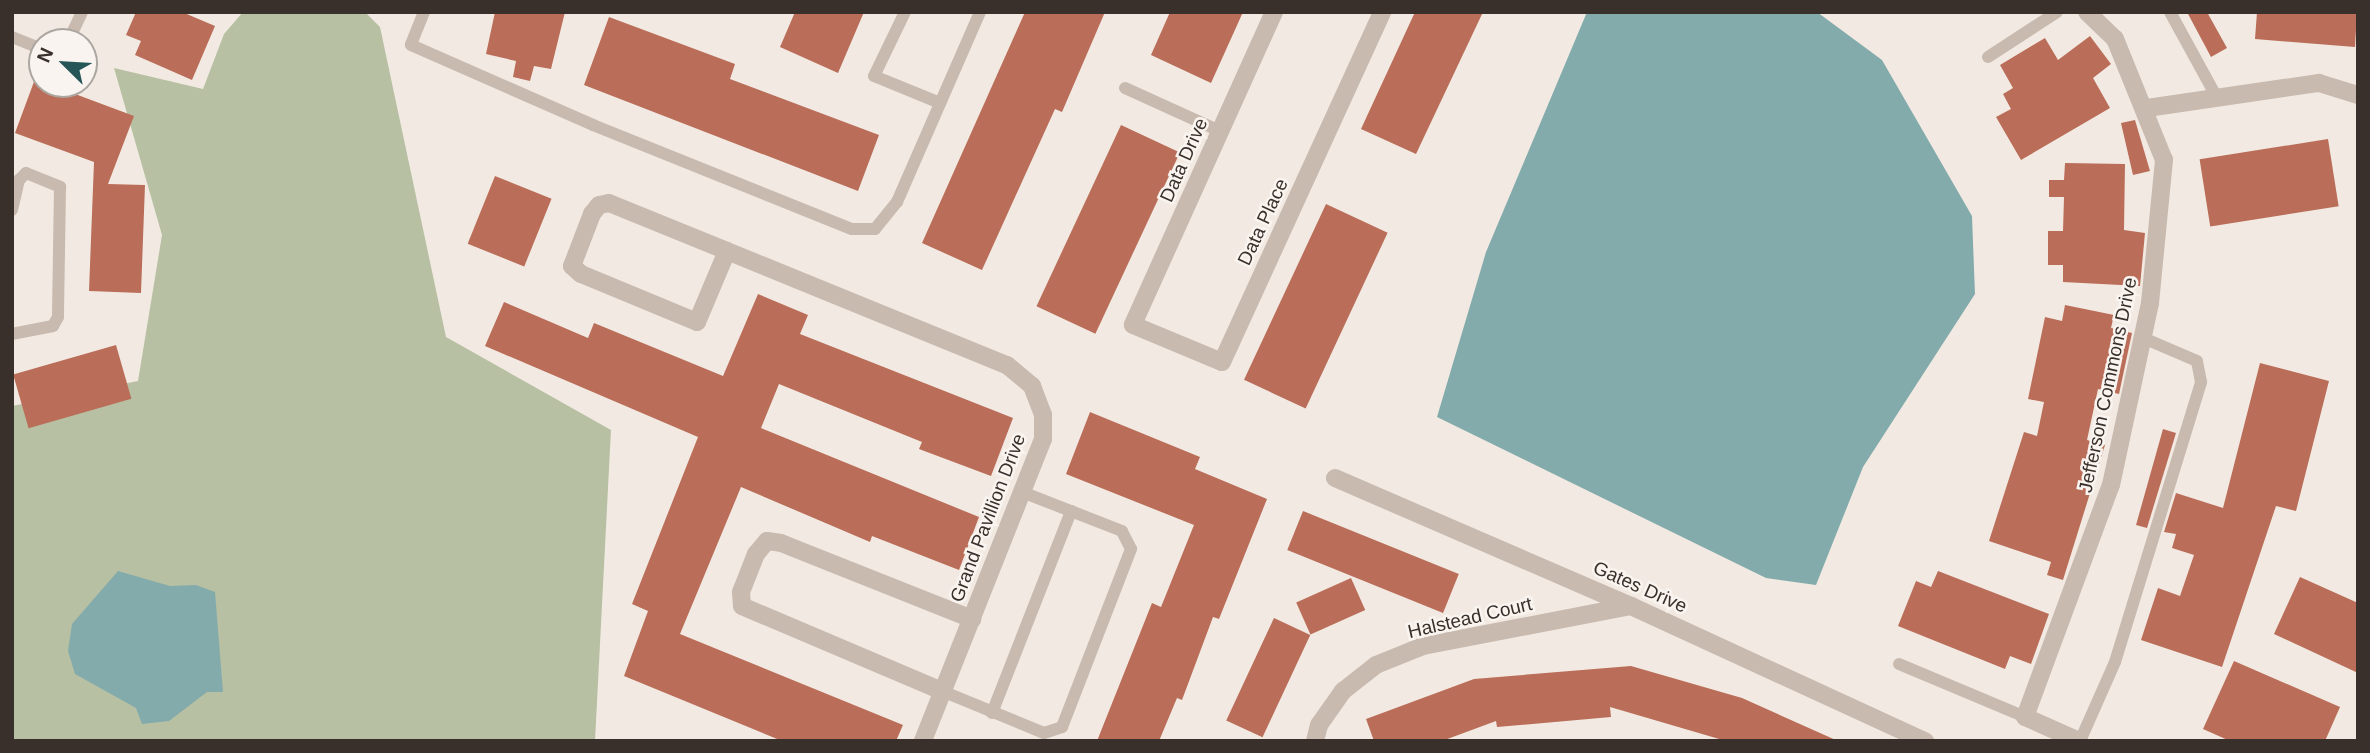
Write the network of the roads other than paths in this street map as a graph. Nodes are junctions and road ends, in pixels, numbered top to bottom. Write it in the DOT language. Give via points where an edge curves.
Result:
graph roads {
  1 [pos="82,12"];
  2 [pos="424,12"];
  3 [pos="905,12"];
  4 [pos="980,12"];
  5 [pos="1274,12"];
  6 [pos="1382,12"];
  7 [pos="2057,12"];
  8 [pos="2087,12"];
  9 [pos="2170,12"];
  10 [pos="75,28"];
  11 [pos="1988,57"];
  12 [pos="1125,88"];
  13 [pos="2358,95"];
  14 [pos="2217,98"];
  15 [pos="940,103"];
  16 [pos="2147,108"];
  17 [pos="1220,131"];
  18 [pos="12,210"];
  19 [pos="727,251"];
  20 [pos="1133,324"];
  21 [pos="12,334"];
  22 [pos="2143,338"];
  23 [pos="1335,478"];
  24 [pos="1022,492"];
  25 [pos="1071,511"];
  26 [pos="1631,606"];
  27 [pos="972,619"];
  28 [pos="1899,664"];
  29 [pos="943,691"];
  30 [pos="992,713"];
  31 [pos="2025,717"];
  32 [pos="923,741"];
  33 [pos="1315,741"];
  34 [pos="1925,741"];
  35 [pos="2079,741"];
  1 -- 10 [label="lane"];
  2 -- 15 [label="lane" via="411,45 852,229 876,229 897,202"];
  3 -- 15 [label="lane" via="874,76"];
  4 -- 15 [label="lane"];
  5 -- 17 [label="street, Data Drive"];
  6 -- 20 [label="street, Data Place" via="1222,362"];
  7 -- 11 [label="lane"];
  8 -- 16 [label="street, Jefferson Commons Drive" via="2115,39"];
  9 -- 14 [label="lane"];
  12 -- 17 [label="lane"];
  13 -- 14 [label="street" via="2319,83"];
  14 -- 16 [label="street"];
  16 -- 22 [label="street, Jefferson Commons Drive" via="2164,160"];
  17 -- 20 [label="street, Data Drive"];
  18 -- 21 [label="lane" via="19,180 26,173 60,187 58,317 53,326"];
  19 -- 19 [label="street, Grand Pavillion Drive" via="610,203 599,205 592,214 572,265 582,274 696,322"];
  19 -- 24 [label="street, Grand Pavillion Drive" via="1007,365 1032,386 1042,415 1043,439"];
  22 -- 31 [label="street, Jefferson Commons Drive" via="2111,485"];
  22 -- 35 [label="lane" via="2197,361 2201,383 2115,662"];
  23 -- 26 [label="street, Gates Drive"];
  24 -- 25 [label="lane"];
  24 -- 27 [label="street, Grand Pavillion Drive"];
  25 -- 30 [label="lane"];
  25 -- 30 [label="lane" via="1122,531 1131,549 1062,727 1044,733"];
  26 -- 33 [label="street, Halstead Court" via="1423,646 1376,665 1343,691"];
  26 -- 34 [label="street, Gates Drive"];
  27 -- 29 [label="street, Grand Pavillion Drive"];
  27 -- 29 [label="street" via="781,542 767,541 756,554 741,592 742,606"];
  28 -- 31 [label="lane"];
  29 -- 30 [label="lane"];
  29 -- 32 [label="street, Grand Pavillion Drive"];
  31 -- 35 [label="street"];
}
